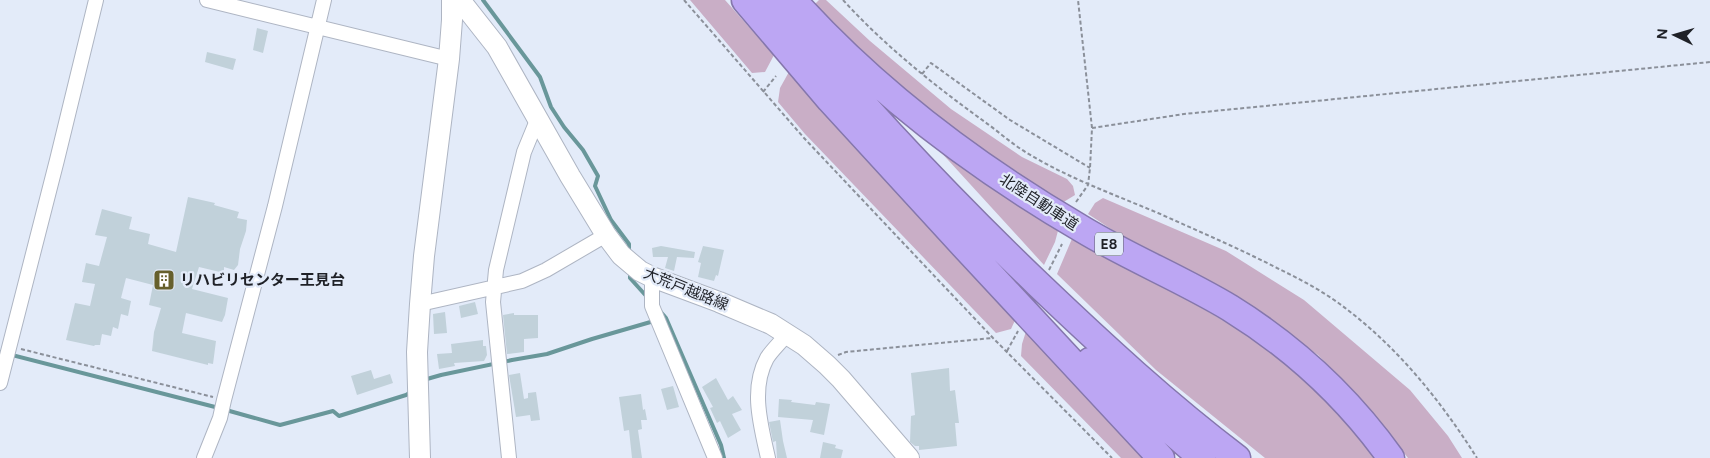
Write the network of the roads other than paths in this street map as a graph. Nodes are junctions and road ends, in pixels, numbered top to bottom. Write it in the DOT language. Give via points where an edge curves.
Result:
graph roads {
  1 [pos="96,0"];
  2 [pos="208,0"];
  3 [pos="324,0"];
  4 [pos="452,0"];
  5 [pos="460,0"];
  6 [pos="745,0"];
  7 [pos="772,0"];
  8 [pos="793,0"];
  9 [pos="318,28"];
  10 [pos="449,59"];
  11 [pos="538,118"];
  12 [pos="903,178"];
  13 [pos="606,235"];
  14 [pos="652,277"];
  15 [pos="495,288"];
  16 [pos="420,304"];
  17 [pos="787,334"];
  18 [pos="0,383"];
  19 [pos="204,458"];
  20 [pos="420,458"];
  21 [pos="509,458"];
  22 [pos="715,458"];
  23 [pos="768,458"];
  24 [pos="909,458"];
  25 [pos="1162,458"];
  26 [pos="1202,458"];
  27 [pos="1237,458"];
  28 [pos="1390,458"];
  1 -- 18 [label="street"];
  2 -- 9 [label="street"];
  3 -- 9 [label="street"];
  4 -- 10 [label="main road"];
  5 -- 11 [label="main road, 大荒戸越路線" via="496,47"];
  6 -- 12 [label="highway" via="830,100"];
  7 -- 27 [label="highway" via="845,86 1006,253 1107,348"];
  8 -- 28 [label="highway, 北陸自動車道 / E8" via="872,78 988,169 1083,230 1229,308 1288,349 1332,388"];
  9 -- 10 [label="street"];
  9 -- 19 [label="street" via="220,418"];
  10 -- 16 [label="main road"];
  11 -- 13 [label="main road, 大荒戸越路線"];
  11 -- 15 [label="street" via="524,152 496,270"];
  12 -- 25 [label="highway"];
  12 -- 26 [label="highway" via="1067,340"];
  13 -- 14 [label="main road, 大荒戸越路線" via="628,261"];
  13 -- 15 [label="street" via="546,270"];
  14 -- 17 [label="main road, 大荒戸越路線" via="719,302"];
  14 -- 22 [label="street" via="652,306"];
  15 -- 16 [label="street"];
  15 -- 21 [label="street" via="493,302"];
  16 -- 20 [label="main road" via="417,352"];
  17 -- 23 [label="street" via="768,358 758,389"];
  17 -- 24 [label="main road, 大荒戸越路線" via="827,365"];
}
